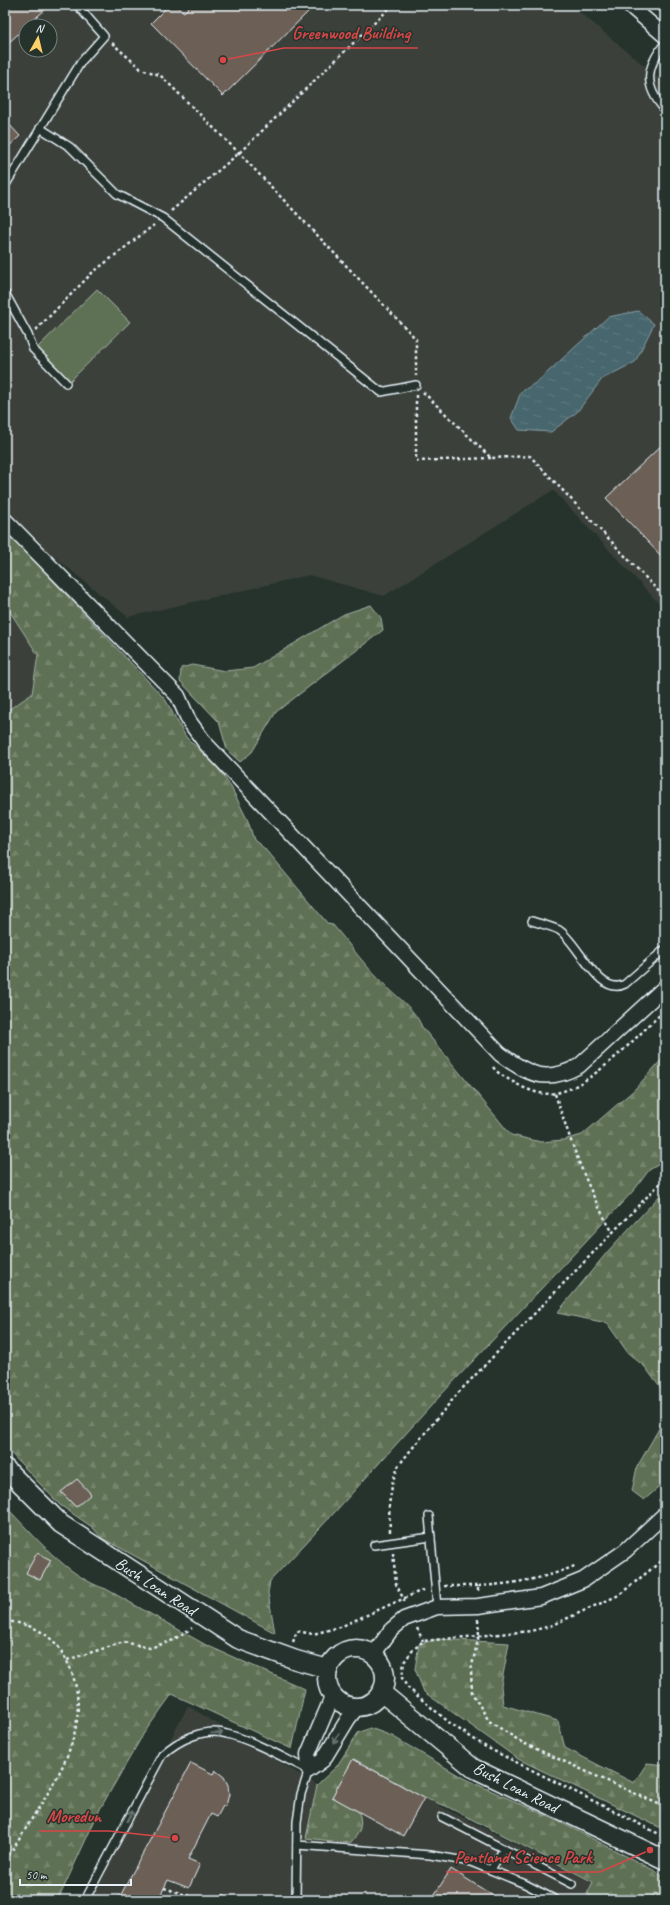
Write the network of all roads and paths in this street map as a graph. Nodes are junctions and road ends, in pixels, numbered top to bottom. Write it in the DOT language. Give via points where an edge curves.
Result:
graph roads {
  1 [pos="77,5"];
  2 [pos="135,5"];
  3 [pos="393,5"];
  4 [pos="629,5"];
  5 [pos="654,5"];
  6 [pos="138,8"];
  7 [pos="665,15"];
  8 [pos="104,36"];
  9 [pos="665,36"];
  10 [pos="665,43"];
  11 [pos="665,110"];
  12 [pos="40,128"];
  13 [pos="239,152"];
  14 [pos="5,186"];
  15 [pos="163,218"];
  16 [pos="5,294"];
  17 [pos="28,335"];
  18 [pos="66,383"];
  19 [pos="416,385"];
  20 [pos="491,458"];
  21 [pos="5,520"];
  22 [pos="665,598"];
  23 [pos="532,921"];
  24 [pos="665,949"];
  25 [pos="665,987"];
  26 [pos="555,1094"];
  27 [pos="665,1178"];
  28 [pos="612,1231"];
  29 [pos="5,1468"];
  30 [pos="665,1496"];
  31 [pos="660,1509"];
  32 [pos="429,1516"];
  33 [pos="431,1537"];
  34 [pos="391,1543"];
  35 [pos="374,1545"];
  36 [pos="665,1558"];
  37 [pos="583,1562"];
  38 [pos="478,1586"];
  39 [pos="435,1587"];
  40 [pos="404,1598"];
  41 [pos="478,1606"];
  42 [pos="437,1607"];
  43 [pos="208,1619"];
  44 [pos="5,1621"];
  45 [pos="479,1635"];
  46 [pos="373,1655"];
  47 [pos="287,1657"];
  48 [pos="67,1660"];
  49 [pos="328,1669"];
  50 [pos="381,1692"];
  51 [pos="333,1695"];
  52 [pos="358,1706"];
  53 [pos="309,1770"];
  54 [pos="665,1807"];
  55 [pos="442,1817"];
  56 [pos="665,1836"];
  57 [pos="297,1845"];
  58 [pos="504,1849"];
  59 [pos="665,1860"];
  60 [pos="5,1861"];
  61 [pos="491,1869"];
  62 [pos="572,1884"];
  63 [pos="164,1888"];
  64 [pos="85,1900"];
  65 [pos="202,1900"];
  66 [pos="220,1900"];
  67 [pos="233,1900"];
  68 [pos="296,1900"];
  69 [pos="556,1900"];
  1 -- 8 [label="lane"];
  2 -- 6 [label="path"];
  3 -- 13 [label="path"];
  4 -- 9 [label="street"];
  5 -- 7 [label="path"];
  8 -- 12 [label="lane" via="81,62"];
  8 -- 13 [label="path" via="141,69 160,75"];
  10 -- 11 [label="lane" via="654,57 650,71 650,86"];
  12 -- 14 [label="lane"];
  12 -- 15 [label="lane" via="70,147 117,194"];
  13 -- 15 [label="path"];
  13 -- 19 [label="path" via="416,339"];
  15 -- 17 [label="path" via="92,273"];
  15 -- 19 [label="lane" via="381,392"];
  16 -- 17 [label="lane"];
  17 -- 18 [label="lane" via="33,349"];
  19 -- 20 [label="path"];
  19 -- 20 [label="path" via="416,461"];
  20 -- 22 [label="path" via="530,456"];
  21 -- 25 [label="street" via="178,696 189,721 211,749 500,1054 523,1071 545,1077 566,1074 579,1066"];
  23 -- 24 [label="lane" via="559,930 598,977 612,987 625,984"];
  26 -- 28 [label="path" via="579,1165 597,1206"];
  27 -- 28 [label="path"];
  28 -- 34 [label="path" via="459,1392 399,1466 389,1500"];
  29 -- 43 [label="street, Bush Loan Road" via="61,1524"];
  30 -- 31 [label="path"];
  31 -- 41 [label="street" via="625,1551 583,1580 541,1597"];
  32 -- 33 [label="lane"];
  33 -- 34 [label="lane"];
  33 -- 39 [label="lane"];
  34 -- 35 [label="lane"];
  34 -- 40 [label="path" via="396,1584"];
  36 -- 45 [label="path" via="619,1595 550,1626 531,1631"];
  37 -- 38 [label="path" via="558,1573 529,1580"];
  38 -- 39 [label="path"];
  38 -- 41 [label="path"];
  39 -- 40 [label="path"];
  39 -- 42 [label="lane"];
  40 -- 47 [label="path" via="319,1633 297,1631"];
  41 -- 42 [label="street"];
  41 -- 45 [label="path"];
  42 -- 46 [label="street" via="404,1620 391,1630"];
  43 -- 47 [label="street, Bush Loan Road" via="238,1639"];
  43 -- 48 [label="path" via="171,1641 150,1648 124,1642"];
  44 -- 48 [label="path" via="21,1622 41,1631 59,1647"];
  45 -- 54 [label="path" via="471,1670 472,1693 489,1721 523,1743"];
  45 -- 56 [label="path" via="423,1641 404,1662 402,1678 407,1687 451,1724 486,1747"];
  46 -- 49 [label="street" via="363,1650 352,1649 333,1660"];
  46 -- 50 [label="street" via="380,1662 384,1672"];
  47 -- 49 [label="street, Bush Loan Road"];
  48 -- 60 [label="path" via="77,1689 78,1716 71,1748 58,1778"];
  49 -- 51 [label="street" via="328,1687"];
  50 -- 52 [label="street" via="371,1702"];
  50 -- 59 [label="street, Bush Loan Road" via="473,1768"];
  51 -- 52 [label="street" via="344,1704"];
  51 -- 53 [label="street" via="308,1754"];
  52 -- 53 [label="street, one-way" via="323,1760"];
  53 -- 57 [label="lane" via="301,1794"];
  64 -- 53 [label="lane, one-way" via="162,1755 174,1744 199,1734 226,1733"];
  55 -- 58 [label="lane"];
  57 -- 61 [label="lane" via="430,1855 471,1862"];
  57 -- 68 [label="lane"];
  58 -- 61 [label="lane"];
  58 -- 62 [label="lane"];
  61 -- 69 [label="lane"];
  63 -- 65 [label="path"];
  66 -- 67 [label="path" via="223,1895"];
}
